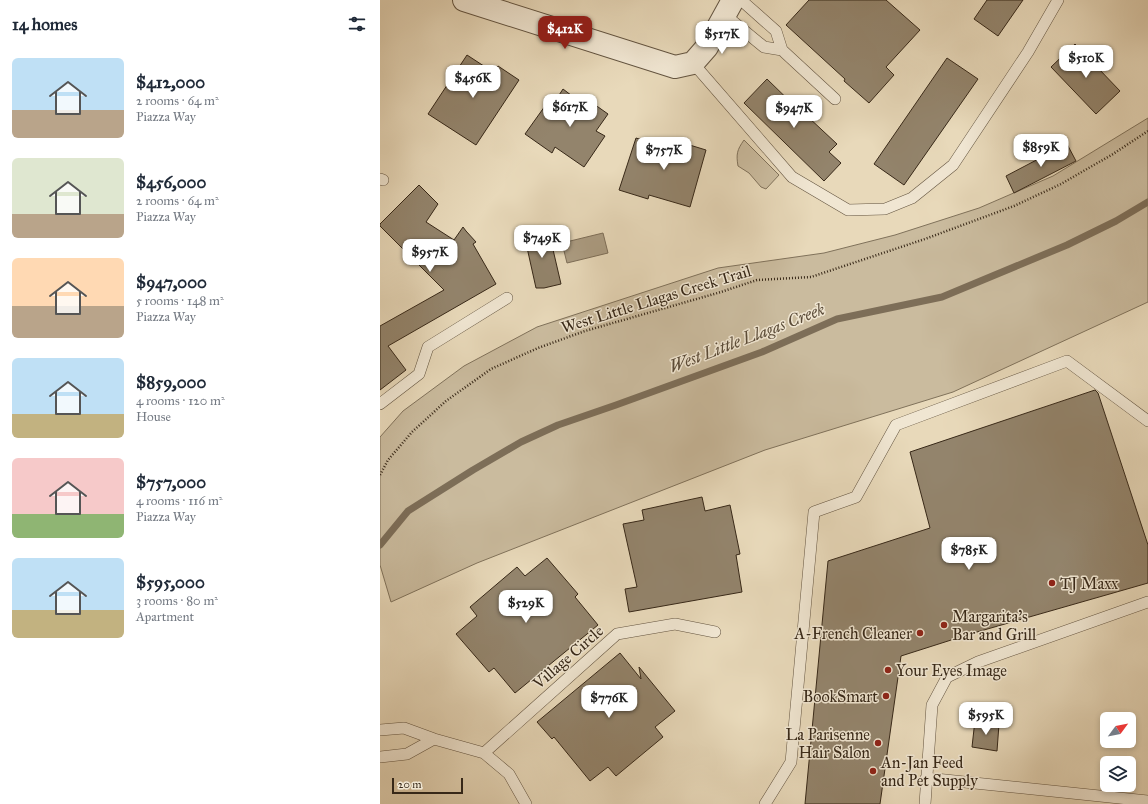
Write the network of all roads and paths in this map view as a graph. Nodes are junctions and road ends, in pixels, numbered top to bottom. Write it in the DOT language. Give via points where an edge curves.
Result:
graph roads {
  1 [pos="464,0"];
  2 [pos="741,0"];
  3 [pos="1058,0"];
  4 [pos="729,8"];
  5 [pos="782,50"];
  6 [pos="693,63"];
  7 [pos="835,99"];
  8 [pos="1148,131"];
  9 [pos="507,298"];
  10 [pos="380,404"];
  11 [pos="1148,421"];
  12 [pos="380,475"];
  13 [pos="1148,602"];
  14 [pos="715,632"];
  15 [pos="380,730"];
  16 [pos="434,739"];
  17 [pos="484,753"];
  18 [pos="380,757"];
  19 [pos="926,778"];
  20 [pos="1088,799"];
  21 [pos="1148,801"];
  22 [pos="526,804"];
  23 [pos="765,804"];
  24 [pos="924,804"];
  1 -- 6 [label="street" via="675,67"];
  2 -- 5 [label="lane" via="776,31"];
  3 -- 6 [label="lane" via="1028,52 953,165 912,198 885,209 848,210 792,177"];
  4 -- 5 [label="lane" via="764,47"];
  4 -- 6 [label="street" via="707,47"];
  5 -- 7 [label="lane"];
  8 -- 12 [label="path, West Little Llagas Creek Trail" via="1061,184 1021,203 925,239 810,277 757,280 585,331 491,369 446,401 412,432 388,460"];
  9 -- 10 [label="lane" via="428,346 419,374"];
  11 -- 23 [label="lane" via="1067,361 896,425 856,497 814,512 791,762"];
  13 -- 19 [label="lane" via="978,662 947,677 932,704"];
  14 -- 17 [label="lane, Village Circle" via="675,624 617,634"];
  15 -- 16 [label="lane" via="404,728"];
  16 -- 17 [label="lane"];
  16 -- 18 [label="lane" via="407,754"];
  17 -- 22 [label="lane" via="509,774"];
  19 -- 20 [label="lane"];
  19 -- 24 [label="lane"];
  20 -- 21 [label="lane"];
}
